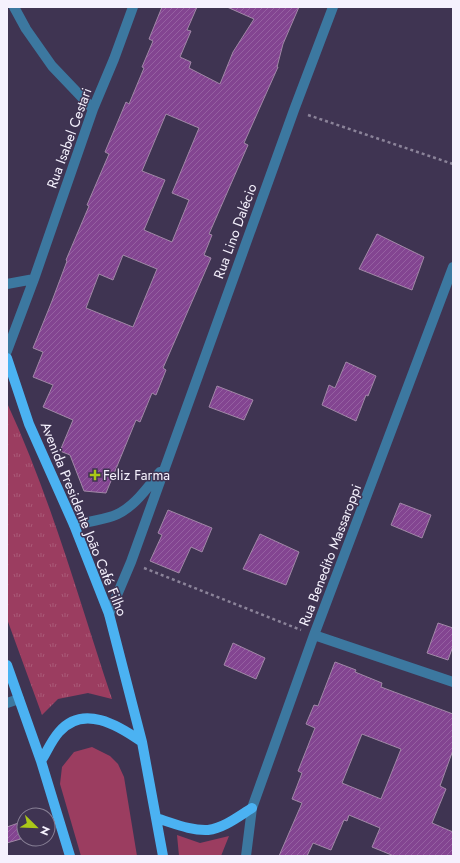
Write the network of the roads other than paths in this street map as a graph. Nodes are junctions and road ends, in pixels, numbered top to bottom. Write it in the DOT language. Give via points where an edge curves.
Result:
graph roads {
  1 [pos="14,7"];
  2 [pos="133,7"];
  3 [pos="333,7"];
  4 [pos="93,109"];
  5 [pos="453,267"];
  6 [pos="34,279"];
  7 [pos="7,284"];
  8 [pos="7,351"];
  9 [pos="7,358"];
  10 [pos="164,466"];
  11 [pos="74,525"];
  12 [pos="110,614"];
  13 [pos="314,635"];
  14 [pos="7,665"];
  15 [pos="453,682"];
  16 [pos="19,699"];
  17 [pos="7,703"];
  18 [pos="142,742"];
  19 [pos="42,762"];
  20 [pos="252,808"];
  21 [pos="156,818"];
  22 [pos="70,856"];
  23 [pos="163,856"];
  24 [pos="246,856"];
  1 -- 4 [label="street" via="52,66"];
  2 -- 4 [label="street, Rua Isabel Cestari"];
  3 -- 10 [label="street, Rua Lino Dalécio"];
  4 -- 6 [label="street, Rua Isabel Cestari"];
  5 -- 13 [label="street, Rua Benedito Massaroppi"];
  6 -- 7 [label="street"];
  6 -- 8 [label="street, Rua Isabel Cestari"];
  9 -- 11 [label="main road, Avenida Presidente João Café Filho" via="29,424"];
  10 -- 11 [label="street, Rua Lino Dalécio" via="128,508 114,516"];
  10 -- 12 [label="street, Rua Lino Dalécio"];
  11 -- 12 [label="main road, Avenida Presidente João Café Filho"];
  12 -- 18 [label="main road, Avenida Presidente João Café Filho"];
  13 -- 15 [label="street"];
  13 -- 20 [label="street, Rua Benedito Massaroppi"];
  14 -- 16 [label="main road"];
  16 -- 17 [label="street"];
  16 -- 19 [label="main road"];
  18 -- 19 [label="main road" via="103,720 83,718 60,731"];
  18 -- 21 [label="main road, Avenida Presidente João Café Filho"];
  19 -- 22 [label="main road"];
  20 -- 21 [label="main road" via="224,825 208,830 190,828"];
  20 -- 24 [label="street, Rua Benedito Massaroppi"];
  21 -- 23 [label="main road, Avenida Presidente João Café Filho"];
}
